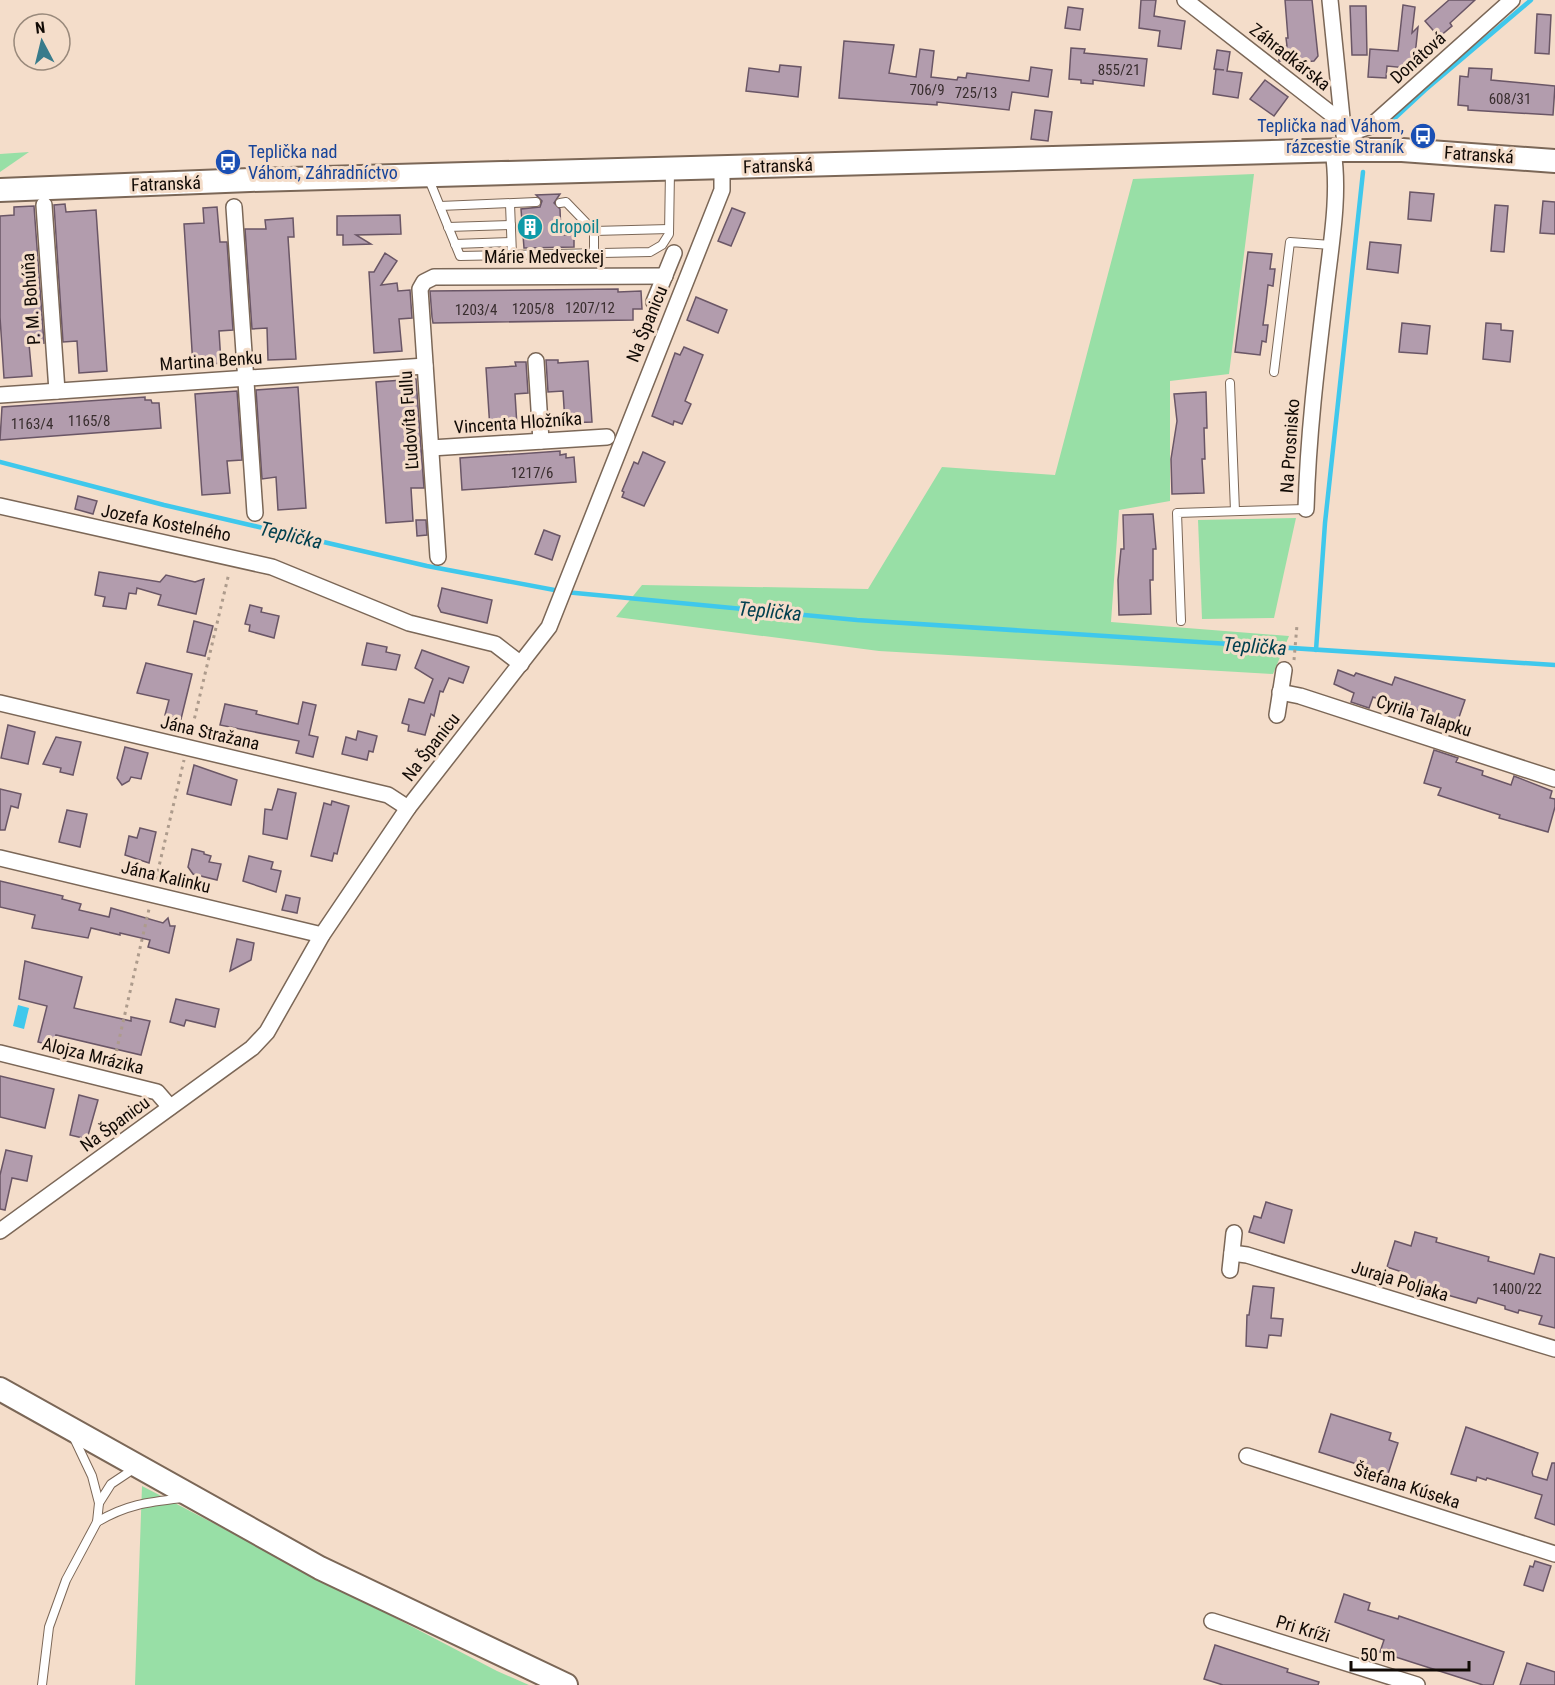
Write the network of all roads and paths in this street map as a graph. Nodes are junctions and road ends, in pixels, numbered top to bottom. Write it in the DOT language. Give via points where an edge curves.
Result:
graph roads {
  1 [pos="1185,0"];
  2 [pos="1330,0"];
  3 [pos="1512,0"];
  4 [pos="1341,139"];
  5 [pos="1555,161"];
  6 [pos="722,168"];
  7 [pos="670,169"];
  8 [pos="427,175"];
  9 [pos="0,190"];
  10 [pos="536,202"];
  11 [pos="560,202"];
  12 [pos="510,204"];
  13 [pos="44,205"];
  14 [pos="440,206"];
  15 [pos="234,207"];
  16 [pos="511,225"];
  17 [pos="448,227"];
  18 [pos="669,229"];
  19 [pos="594,231"];
  20 [pos="511,242"];
  21 [pos="455,244"];
  22 [pos="1331,245"];
  23 [pos="594,253"];
  24 [pos="674,253"];
  25 [pos="512,255"];
  26 [pos="664,276"];
  27 [pos="424,282"];
  28 [pos="654,302"];
  29 [pos="536,361"];
  30 [pos="425,366"];
  31 [pos="1274,372"];
  32 [pos="245,378"];
  33 [pos="1230,383"];
  34 [pos="57,391"];
  35 [pos="0,395"];
  36 [pos="607,437"];
  37 [pos="541,441"];
  38 [pos="431,448"];
  39 [pos="0,506"];
  40 [pos="1306,508"];
  41 [pos="1236,511"];
  42 [pos="255,513"];
  43 [pos="233,556"];
  44 [pos="438,557"];
  45 [pos="1182,621"];
  46 [pos="1297,625"];
  47 [pos="521,664"];
  48 [pos="1289,665"];
  49 [pos="1280,692"];
  50 [pos="0,703"];
  51 [pos="1277,715"];
  52 [pos="187,747"];
  53 [pos="1555,779"];
  54 [pos="408,808"];
  55 [pos="0,858"];
  56 [pos="152,894"];
  57 [pos="322,935"];
  58 [pos="0,1053"];
  59 [pos="109,1080"];
  60 [pos="170,1107"];
  61 [pos="0,1232"];
  62 [pos="1234,1233"];
  63 [pos="1232,1253"];
  64 [pos="1230,1270"];
  65 [pos="1555,1349"];
  66 [pos="0,1389"];
  67 [pos="70,1429"];
  68 [pos="1247,1456"];
  69 [pos="138,1467"];
  70 [pos="192,1497"];
  71 [pos="99,1503"];
  72 [pos="97,1522"];
  73 [pos="1555,1554"];
  74 [pos="1212,1621"];
  75 [pos="42,1685"];
  76 [pos="566,1685"];
  77 [pos="1417,1685"];
  1 -- 4 [label="street, Záhradkárska"];
  2 -- 4 [label="street, Na Prosnisko"];
  3 -- 4 [label="street, Donátová" via="1371,126"];
  4 -- 5 [label="main road, Fatranská" via="1402,150"];
  4 -- 6 [label="main road, Fatranská"];
  4 -- 22 [label="street, Na Prosnisko"];
  6 -- 7 [label="main road, Fatranská"];
  6 -- 47 [label="street, Na Španicu" via="722,190 564,594 549,627"];
  7 -- 8 [label="main road, Fatranská"];
  7 -- 18 [label="lane"];
  8 -- 9 [label="main road, Fatranská"];
  8 -- 14 [label="lane"];
  10 -- 12 [label="lane"];
  11 -- 19 [label="lane" via="566,202"];
  12 -- 14 [label="lane"];
  12 -- 16 [label="lane"];
  13 -- 34 [label="street, P. M. Bohúňa"];
  14 -- 17 [label="lane"];
  15 -- 32 [label="street"];
  16 -- 17 [label="lane"];
  16 -- 20 [label="lane"];
  17 -- 21 [label="lane"];
  18 -- 19 [label="lane"];
  18 -- 23 [label="lane" via="662,245 650,252"];
  19 -- 23 [label="lane"];
  20 -- 21 [label="lane"];
  20 -- 25 [label="lane"];
  21 -- 25 [label="lane" via="460,256"];
  22 -- 31 [label="lane" via="1290,242"];
  22 -- 40 [label="street, Na Prosnisko" via="1307,446"];
  23 -- 25 [label="lane"];
  24 -- 26 [label="street"];
  26 -- 27 [label="street, Márie Medveckej" via="434,278"];
  26 -- 28 [label="street"];
  27 -- 30 [label="street, Ľudovíta Fullu" via="420,289"];
  29 -- 37 [label="street"];
  30 -- 32 [label="street, Martina Benku"];
  30 -- 38 [label="street, Ľudovíta Fullu"];
  32 -- 34 [label="street, Martina Benku"];
  32 -- 42 [label="street"];
  33 -- 41 [label="lane"];
  34 -- 35 [label="street, Martina Benku"];
  36 -- 37 [label="street, Vincenta Hložníka"];
  37 -- 38 [label="street, Vincenta Hložníka"];
  38 -- 44 [label="street, Ľudovíta Fullu"];
  39 -- 43 [label="street, Jozefa Kostelného"];
  40 -- 41 [label="lane, Na Prosnisko"];
  41 -- 45 [label="lane, Na Prosnisko" via="1177,513"];
  43 -- 47 [label="street, Jozefa Kostelného" via="272,567 410,623 495,644"];
  43 -- 52 [label="path"];
  46 -- 48 [label="path"];
  47 -- 54 [label="street, Na Španicu"];
  48 -- 49 [label="street"];
  49 -- 51 [label="street"];
  49 -- 53 [label="street, Cyrila Talapku"];
  50 -- 52 [label="street, Jána Stražana"];
  52 -- 54 [label="street, Jána Stražana" via="388,795"];
  52 -- 56 [label="path"];
  54 -- 57 [label="street, Na Španicu"];
  55 -- 56 [label="street, Jána Kalinku"];
  56 -- 57 [label="street, Jána Kalinku"];
  56 -- 59 [label="path"];
  57 -- 60 [label="street, Na Španicu" via="267,1032 252,1048"];
  58 -- 59 [label="street, Alojza Mrázika"];
  59 -- 60 [label="street, Alojza Mrázika" via="157,1092"];
  60 -- 61 [label="street, Na Španicu"];
  62 -- 63 [label="street"];
  63 -- 64 [label="street"];
  63 -- 65 [label="street, Juraja Poljaka"];
  66 -- 67 [label="main road"];
  67 -- 69 [label="main road"];
  67 -- 71 [label="lane" via="92,1476"];
  68 -- 73 [label="street, Štefana Kúseka"];
  69 -- 70 [label="main road"];
  69 -- 71 [label="lane" via="111,1484"];
  70 -- 72 [label="lane" via="139,1503 118,1509"];
  70 -- 76 [label="main road" via="320,1568"];
  71 -- 72 [label="lane"];
  72 -- 75 [label="lane" via="58,1599 49,1627"];
  74 -- 77 [label="street, Pri Kríži"];
}
